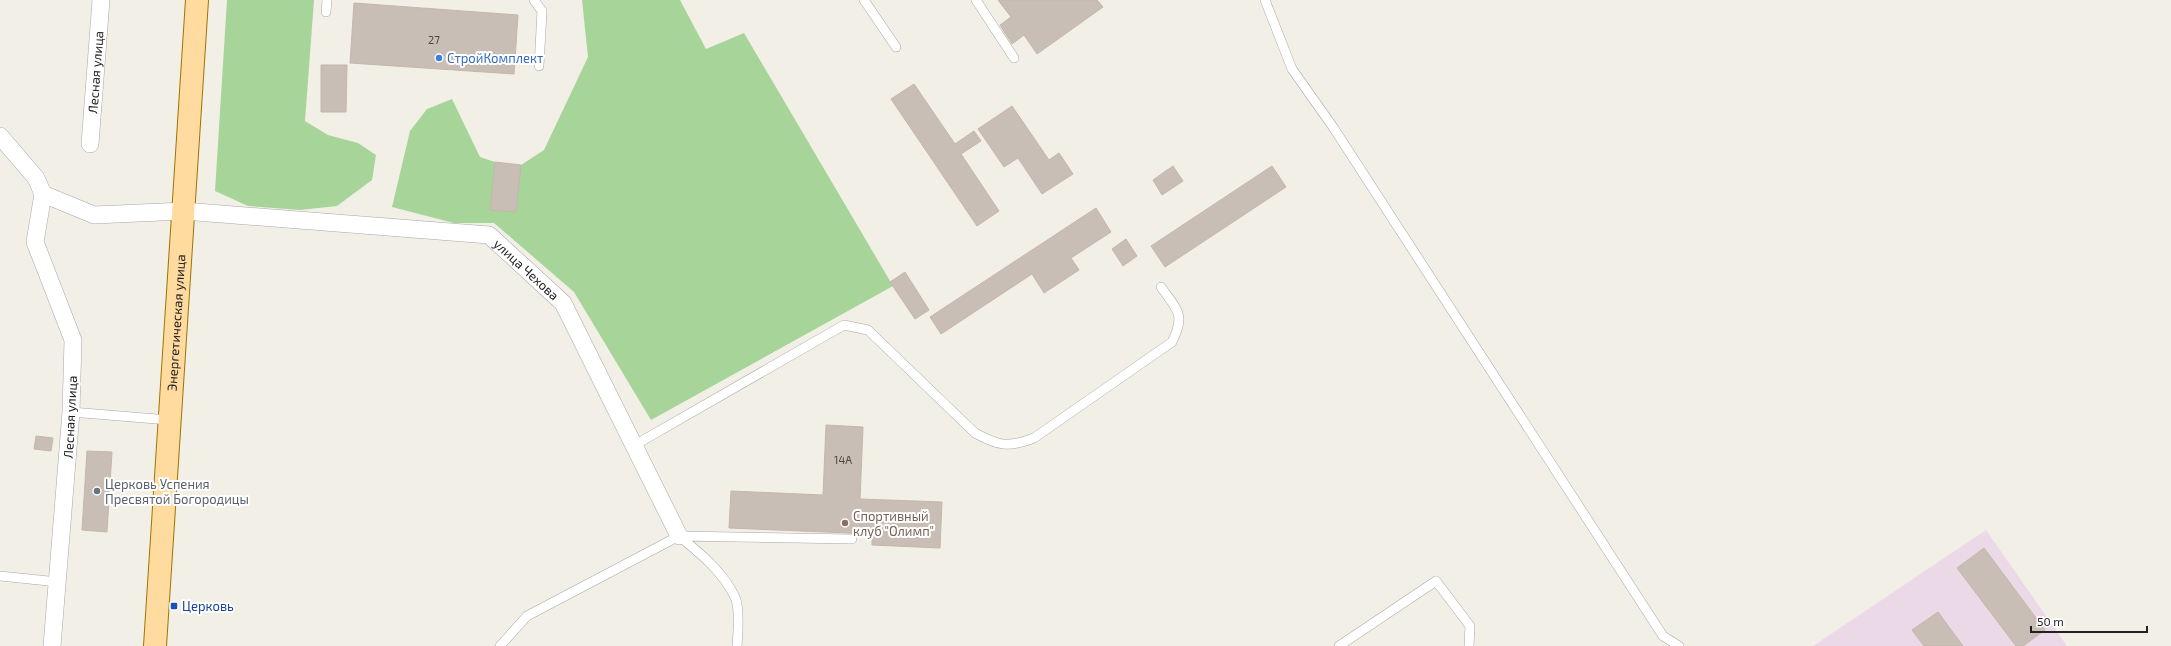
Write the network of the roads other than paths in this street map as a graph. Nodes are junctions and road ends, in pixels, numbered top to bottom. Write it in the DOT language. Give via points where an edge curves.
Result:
graph roads {
  1 [pos="101,0"];
  2 [pos="197,0"];
  3 [pos="327,0"];
  4 [pos="534,0"];
  5 [pos="864,0"];
  6 [pos="976,0"];
  7 [pos="1265,0"];
  8 [pos="326,12"];
  9 [pos="896,47"];
  10 [pos="1014,58"];
  11 [pos="539,66"];
  12 [pos="0,136"];
  13 [pos="90,144"];
  14 [pos="43,194"];
  15 [pos="184,211"];
  16 [pos="1161,287"];
  17 [pos="71,412"];
  18 [pos="170,420"];
  19 [pos="633,446"];
  20 [pos="679,536"];
  21 [pos="852,539"];
  22 [pos="0,576"];
  23 [pos="58,582"];
  24 [pos="52,646"];
  25 [pos="155,646"];
  26 [pos="500,646"];
  27 [pos="737,646"];
  28 [pos="1339,646"];
  29 [pos="1469,646"];
  30 [pos="1679,646"];
  1 -- 13 [label="street, Лесная улица"];
  2 -- 15 [label="main road, Энергетическая улица"];
  3 -- 8 [label="lane"];
  4 -- 11 [label="lane" via="542,11"];
  5 -- 9 [label="lane"];
  6 -- 10 [label="lane"];
  7 -- 30 [label="lane" via="1292,69 1333,127 1663,636"];
  12 -- 14 [label="street" via="36,178"];
  14 -- 15 [label="street" via="94,215"];
  14 -- 17 [label="street, Лесная улица" via="35,242 73,340"];
  15 -- 18 [label="main road, Энергетическая улица"];
  15 -- 19 [label="street, улица Чехова" via="489,235 563,303"];
  16 -- 19 [label="lane" via="1179,313 1179,327 1172,342 1034,438 1016,445 993,442 975,433 868,330 844,325"];
  17 -- 18 [label="lane"];
  17 -- 23 [label="street, Лесная улица"];
  18 -- 25 [label="main road, Энергетическая улица"];
  19 -- 20 [label="street, улица Чехова"];
  20 -- 21 [label="lane"];
  20 -- 26 [label="lane" via="527,616"];
  20 -- 27 [label="lane" via="709,560 736,598"];
  22 -- 23 [label="lane"];
  23 -- 24 [label="street, Лесная улица"];
  28 -- 29 [label="lane" via="1436,581 1470,626"];
}
